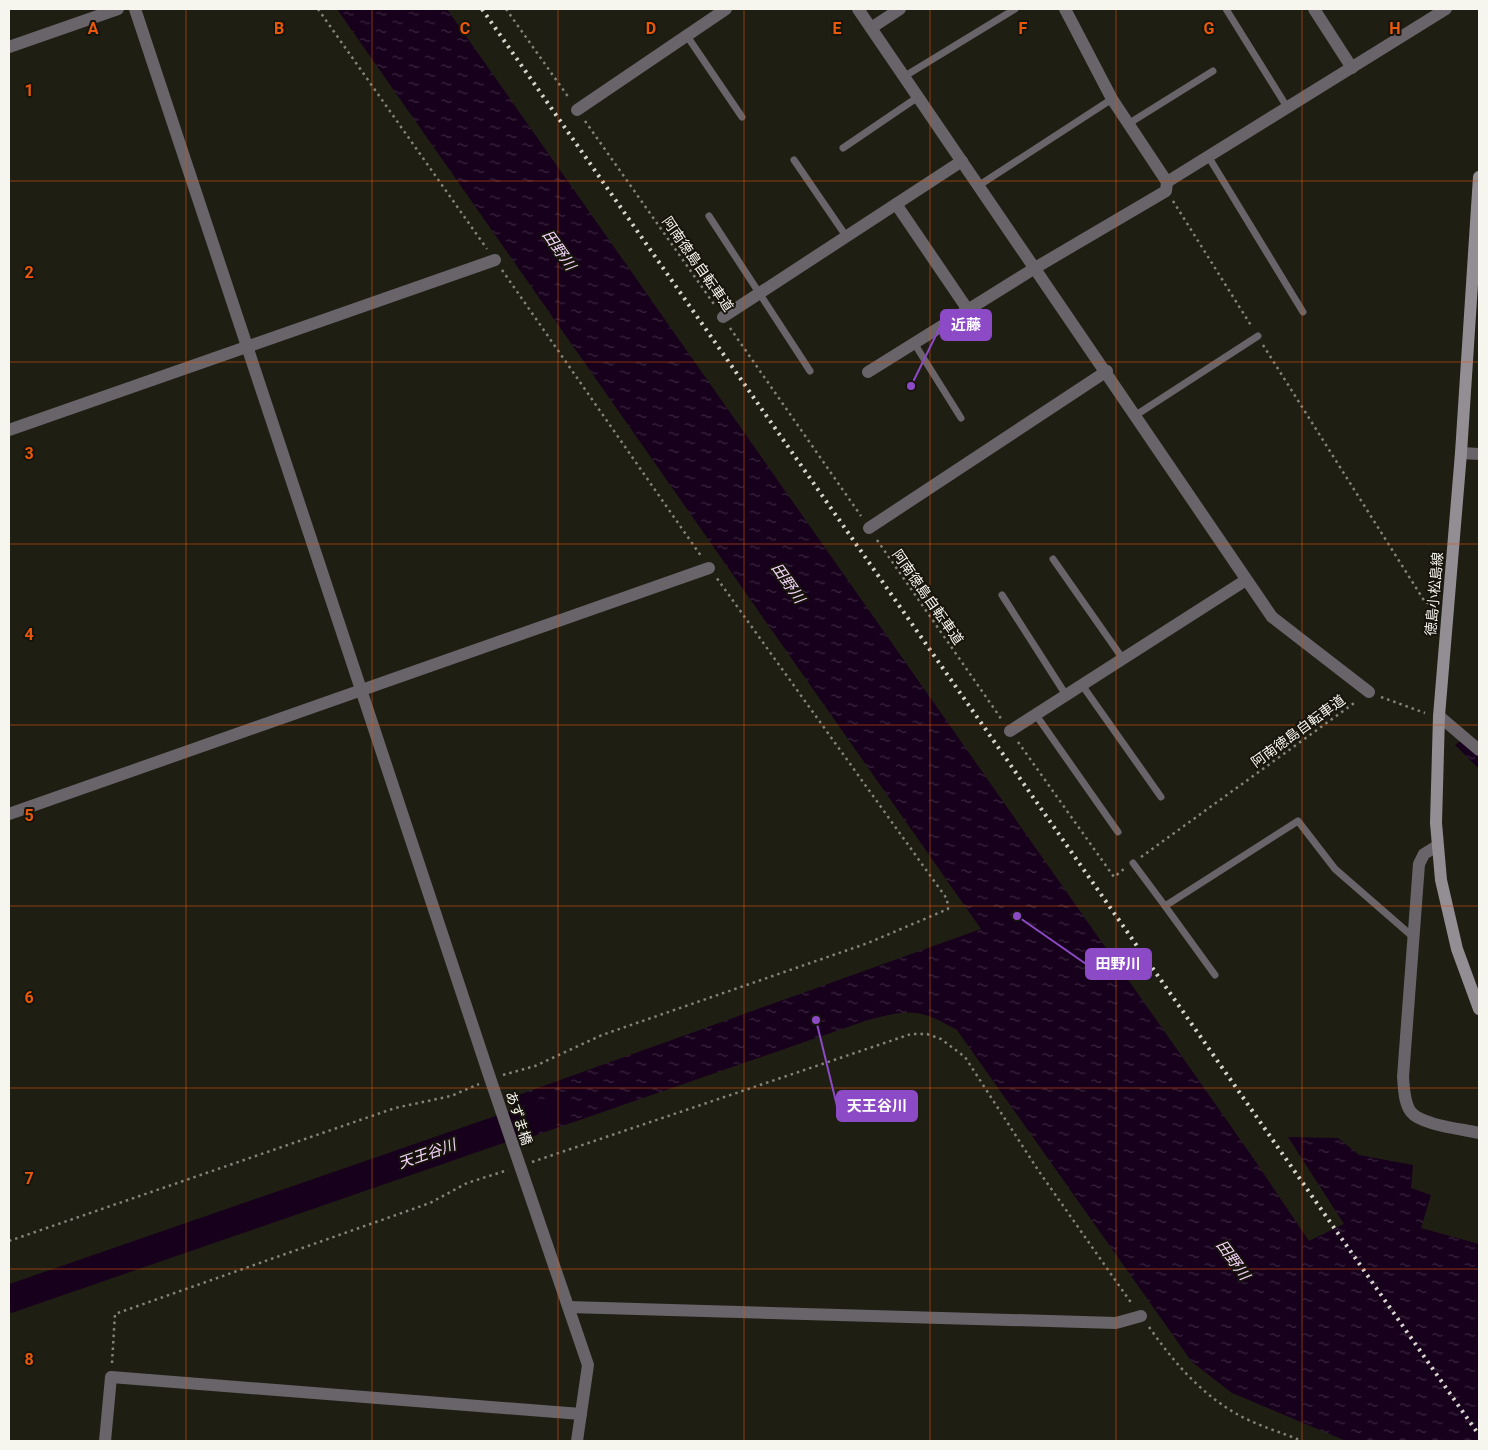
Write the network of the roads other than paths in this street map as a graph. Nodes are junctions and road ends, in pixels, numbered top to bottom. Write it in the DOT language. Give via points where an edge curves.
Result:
graph roads {
  1 [pos="118,9"];
  2 [pos="135,9"];
  3 [pos="726,9"];
  4 [pos="858,9"];
  5 [pos="900,9"];
  6 [pos="1014,9"];
  7 [pos="1065,9"];
  8 [pos="1226,9"];
  9 [pos="1314,9"];
  10 [pos="1446,9"];
  11 [pos="871,28"];
  12 [pos="687,36"];
  13 [pos="9,47"];
  14 [pos="1352,68"];
  15 [pos="1212,71"];
  16 [pos="904,76"];
  17 [pos="918,97"];
  18 [pos="1112,99"];
  19 [pos="1287,107"];
  20 [pos="577,110"];
  21 [pos="742,117"];
  22 [pos="1128,124"];
  23 [pos="843,148"];
  24 [pos="1208,156"];
  25 [pos="794,160"];
  26 [pos="962,161"];
  27 [pos="1479,177"];
  28 [pos="978,186"];
  29 [pos="1167,187"];
  30 [pos="896,204"];
  31 [pos="1478,209"];
  32 [pos="709,216"];
  33 [pos="846,236"];
  34 [pos="495,260"];
  35 [pos="1035,268"];
  36 [pos="760,293"];
  37 [pos="968,310"];
  38 [pos="1303,312"];
  39 [pos="723,317"];
  40 [pos="1258,336"];
  41 [pos="914,343"];
  42 [pos="248,346"];
  43 [pos="810,371"];
  44 [pos="1107,371"];
  45 [pos="868,372"];
  46 [pos="1136,415"];
  47 [pos="961,418"];
  48 [pos="9,430"];
  49 [pos="1461,453"];
  50 [pos="1479,454"];
  51 [pos="868,528"];
  52 [pos="1053,559"];
  53 [pos="710,568"];
  54 [pos="1246,580"];
  55 [pos="1002,595"];
  56 [pos="1124,659"];
  57 [pos="1082,685"];
  58 [pos="363,691"];
  59 [pos="1369,692"];
  60 [pos="1066,695"];
  61 [pos="1036,715"];
  62 [pos="1439,716"];
  63 [pos="1010,731"];
  64 [pos="1479,750"];
  65 [pos="1161,797"];
  66 [pos="9,814"];
  67 [pos="1118,832"];
  68 [pos="1437,846"];
  69 [pos="1133,863"];
  70 [pos="1165,906"];
  71 [pos="1412,936"];
  72 [pos="1216,975"];
  73 [pos="1479,1009"];
  74 [pos="1479,1133"];
  75 [pos="569,1307"];
  76 [pos="1141,1316"];
  77 [pos="581,1414"];
  78 [pos="105,1441"];
  79 [pos="577,1441"];
  1 -- 13 [label="street"];
  2 -- 42 [label="street, あずま橋"];
  3 -- 12 [label="street"];
  4 -- 11 [label="street"];
  5 -- 11 [label="street"];
  6 -- 16 [label="lane"];
  7 -- 18 [label="street"];
  8 -- 19 [label="lane"];
  9 -- 14 [label="street"];
  10 -- 14 [label="street"];
  11 -- 16 [label="street"];
  12 -- 20 [label="street"];
  12 -- 21 [label="lane"];
  14 -- 19 [label="street"];
  15 -- 22 [label="lane"];
  16 -- 17 [label="street"];
  17 -- 23 [label="lane"];
  17 -- 26 [label="street"];
  18 -- 22 [label="street"];
  18 -- 28 [label="lane"];
  19 -- 24 [label="street"];
  22 -- 29 [label="street"];
  24 -- 29 [label="street"];
  24 -- 38 [label="lane"];
  25 -- 33 [label="lane"];
  26 -- 28 [label="street"];
  26 -- 30 [label="street"];
  27 -- 31 [label="main road, 徳島小松島線"];
  28 -- 35 [label="street"];
  29 -- 35 [label="street"];
  30 -- 33 [label="street"];
  30 -- 37 [label="street"];
  31 -- 49 [label="main road, 徳島小松島線"];
  32 -- 36 [label="lane"];
  33 -- 36 [label="street"];
  34 -- 42 [label="street"];
  35 -- 37 [label="street"];
  35 -- 44 [label="street"];
  36 -- 39 [label="street"];
  36 -- 43 [label="lane"];
  37 -- 41 [label="street"];
  40 -- 46 [label="lane"];
  41 -- 45 [label="street"];
  41 -- 47 [label="lane"];
  42 -- 48 [label="street"];
  42 -- 58 [label="street, あずま橋"];
  44 -- 46 [label="street"];
  44 -- 51 [label="street"];
  46 -- 54 [label="street"];
  49 -- 50 [label="street"];
  49 -- 62 [label="main road, 徳島小松島線"];
  52 -- 56 [label="lane"];
  53 -- 58 [label="street"];
  54 -- 56 [label="street"];
  54 -- 59 [label="street" via="1272,617"];
  55 -- 60 [label="lane"];
  56 -- 57 [label="street"];
  57 -- 60 [label="street"];
  57 -- 65 [label="lane"];
  58 -- 66 [label="street"];
  58 -- 75 [label="street, あずま橋"];
  60 -- 61 [label="street"];
  61 -- 63 [label="street"];
  61 -- 67 [label="lane"];
  62 -- 64 [label="street"];
  62 -- 68 [label="main road, 徳島小松島線"];
  68 -- 71 [label="street" via="1424,854 1419,864"];
  68 -- 73 [label="main road, 徳島小松島線" via="1441,880 1457,949"];
  69 -- 70 [label="lane"];
  70 -- 71 [label="lane" via="1298,821 1335,869"];
  70 -- 72 [label="lane"];
  71 -- 74 [label="street" via="1404,1096 1411,1112 1422,1120"];
  75 -- 76 [label="street" via="1116,1323"];
  75 -- 77 [label="street, あずま橋" via="588,1365"];
  77 -- 78 [label="street" via="111,1377"];
  77 -- 79 [label="street, あずま橋"];
}
